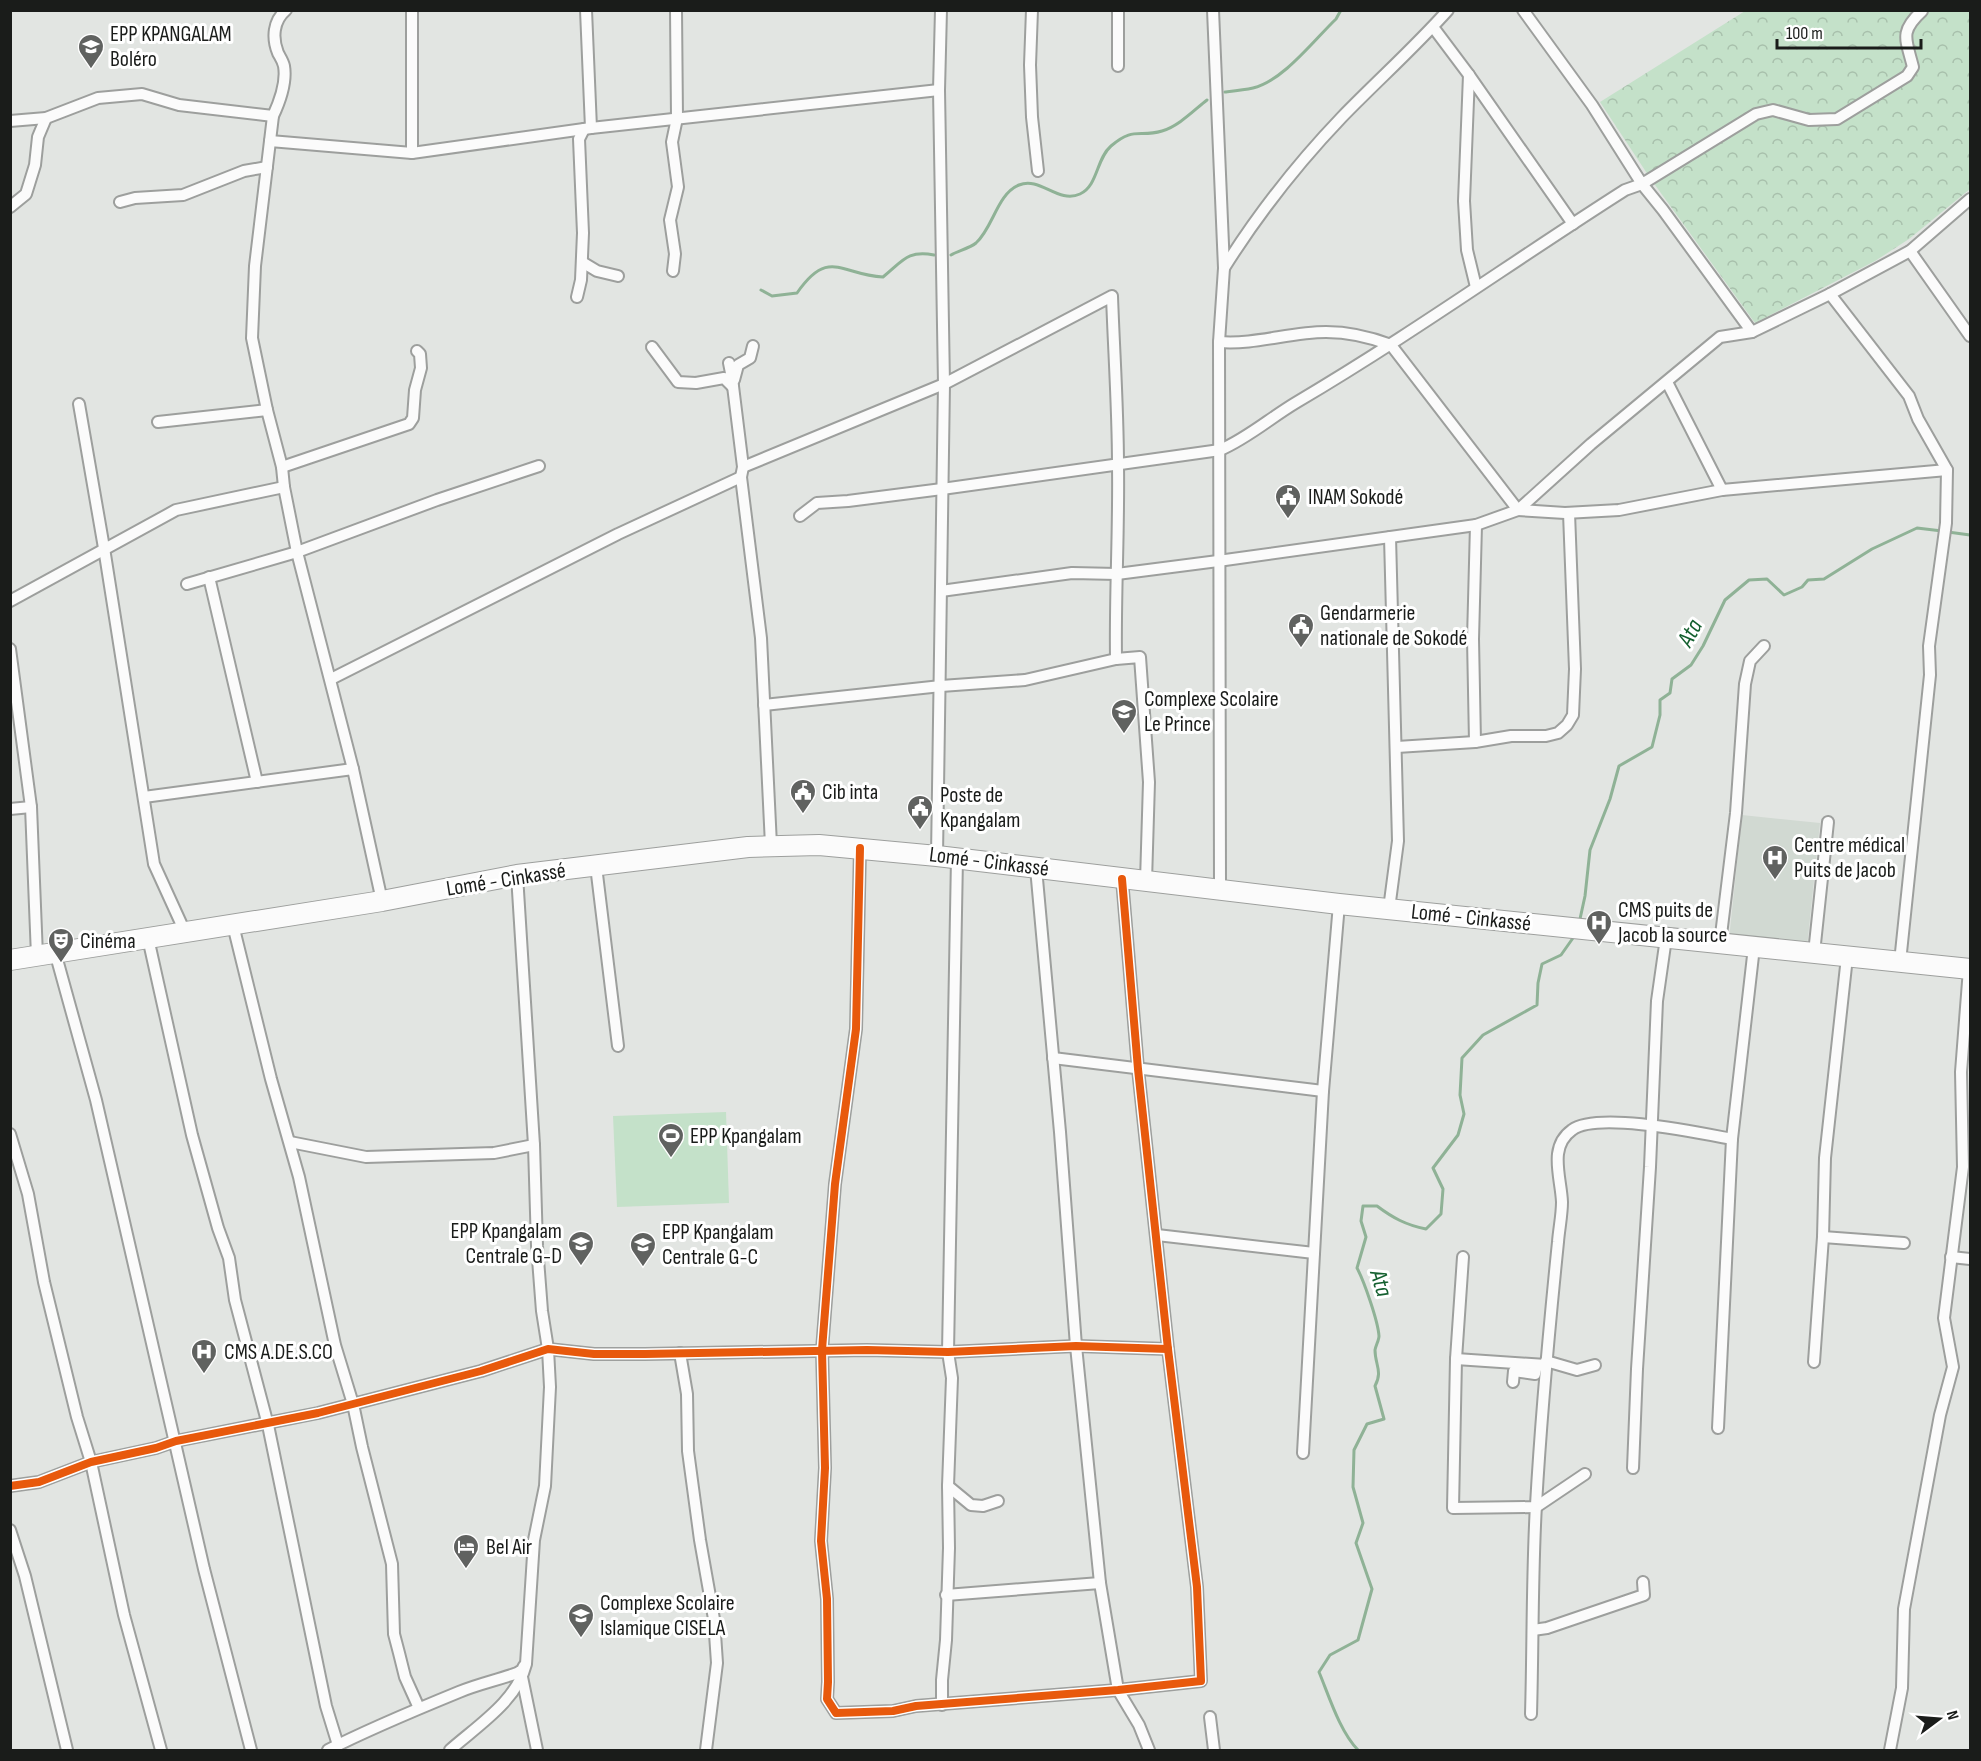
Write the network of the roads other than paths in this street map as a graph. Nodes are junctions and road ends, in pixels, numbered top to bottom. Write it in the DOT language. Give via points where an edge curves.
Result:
graph roads {
  1 [pos="286,10"];
  2 [pos="412,10"];
  3 [pos="586,10"];
  4 [pos="676,10"];
  5 [pos="941,10"];
  6 [pos="1032,10"];
  7 [pos="1118,10"];
  8 [pos="1213,10"];
  9 [pos="1449,10"];
  10 [pos="1523,10"];
  11 [pos="1922,11"];
  12 [pos="1433,27"];
  13 [pos="1118,66"];
  14 [pos="1469,75"];
  15 [pos="939,90"];
  16 [pos="273,116"];
  17 [pos="46,117"];
  18 [pos="677,118"];
  19 [pos="10,121"];
  20 [pos="588,128"];
  21 [pos="270,141"];
  22 [pos="412,153"];
  23 [pos="267,167"];
  24 [pos="1038,171"];
  25 [pos="1642,184"];
  26 [pos="1971,199"];
  27 [pos="120,202"];
  28 [pos="10,207"];
  29 [pos="1573,225"];
  30 [pos="1910,251"];
  31 [pos="582,262"];
  32 [pos="1224,268"];
  33 [pos="673,270"];
  34 [pos="618,276"];
  35 [pos="1476,287"];
  36 [pos="1830,294"];
  37 [pos="577,297"];
  38 [pos="1752,332"];
  39 [pos="1971,336"];
  40 [pos="1219,342"];
  41 [pos="1390,345"];
  42 [pos="753,346"];
  43 [pos="652,347"];
  44 [pos="417,351"];
  45 [pos="729,363"];
  46 [pos="1667,382"];
  47 [pos="944,384"];
  48 [pos="733,387"];
  49 [pos="79,404"];
  50 [pos="267,410"];
  51 [pos="158,422"];
  52 [pos="1220,450"];
  53 [pos="1118,465"];
  54 [pos="539,466"];
  55 [pos="282,467"];
  56 [pos="1947,470"];
  57 [pos="742,472"];
  58 [pos="284,488"];
  59 [pos="942,489"];
  60 [pos="1722,490"];
  61 [pos="1518,510"];
  62 [pos="1569,513"];
  63 [pos="800,516"];
  64 [pos="1476,525"];
  65 [pos="1390,537"];
  66 [pos="104,548"];
  67 [pos="297,552"];
  68 [pos="1218,561"];
  69 [pos="1117,574"];
  70 [pos="209,577"];
  71 [pos="187,584"];
  72 [pos="941,591"];
  73 [pos="10,601"];
  74 [pos="1764,646"];
  75 [pos="10,649"];
  76 [pos="1116,658"];
  77 [pos="331,679"];
  78 [pos="941,686"];
  79 [pos="764,705"];
  80 [pos="1475,742"];
  81 [pos="1397,747"];
  82 [pos="353,769"];
  83 [pos="257,782"];
  84 [pos="144,797"];
  85 [pos="30,807"];
  86 [pos="10,809"];
  87 [pos="1828,822"];
  88 [pos="771,845"];
  89 [pos="860,848"];
  90 [pos="947,857"];
  91 [pos="596,866"];
  92 [pos="1036,868"];
  93 [pos="518,875"];
  94 [pos="1122,879"];
  95 [pos="1146,881"];
  96 [pos="1220,890"];
  97 [pos="382,901"];
  98 [pos="1339,904"];
  99 [pos="1389,909"];
  100 [pos="233,925"];
  101 [pos="185,932"];
  102 [pos="148,938"];
  103 [pos="1666,938"];
  104 [pos="1720,944"];
  105 [pos="1754,947"];
  106 [pos="1814,953"];
  107 [pos="46,954"];
  108 [pos="1847,957"];
  109 [pos="10,960"];
  110 [pos="1900,962"];
  111 [pos="1970,969"];
  112 [pos="618,1046"];
  113 [pos="1053,1058"];
  114 [pos="1138,1069"];
  115 [pos="1966,1073"];
  116 [pos="1323,1091"];
  117 [pos="1652,1126"];
  118 [pos="10,1134"];
  119 [pos="1732,1139"];
  120 [pos="290,1142"];
  121 [pos="534,1145"];
  122 [pos="1967,1167"];
  123 [pos="1157,1235"];
  124 [pos="1823,1237"];
  125 [pos="1904,1243"];
  126 [pos="1314,1253"];
  127 [pos="1463,1257"];
  128 [pos="1951,1257"];
  129 [pos="1971,1259"];
  130 [pos="1076,1346"];
  131 [pos="548,1349"];
  132 [pos="1168,1349"];
  133 [pos="822,1350"];
  134 [pos="948,1352"];
  135 [pos="680,1353"];
  136 [pos="1456,1359"];
  137 [pos="1814,1362"];
  138 [pos="1543,1364"];
  139 [pos="1595,1365"];
  140 [pos="1513,1382"];
  141 [pos="353,1404"];
  142 [pos="268,1425"];
  143 [pos="1718,1428"];
  144 [pos="176,1441"];
  145 [pos="1303,1453"];
  146 [pos="91,1462"];
  147 [pos="1633,1468"];
  148 [pos="1585,1474"];
  149 [pos="10,1486"];
  150 [pos="948,1486"];
  151 [pos="998,1502"];
  152 [pos="1536,1507"];
  153 [pos="10,1530"];
  154 [pos="1643,1582"];
  155 [pos="1100,1583"];
  156 [pos="946,1595"];
  157 [pos="1533,1630"];
  158 [pos="526,1664"];
  159 [pos="522,1677"];
  160 [pos="1118,1690"];
  161 [pos="942,1705"];
  162 [pos="419,1708"];
  163 [pos="1531,1714"];
  164 [pos="1210,1717"];
  165 [pos="333,1748"];
  166 [pos="67,1750"];
  167 [pos="161,1750"];
  168 [pos="251,1750"];
  169 [pos="450,1750"];
  170 [pos="535,1750"];
  171 [pos="706,1750"];
  172 [pos="1149,1750"];
  173 [pos="1214,1750"];
  174 [pos="1890,1750"];
  1 -- 16 [label="street" via="273,34 284,64 284,81"];
  2 -- 22 [label="street"];
  3 -- 20 [label="street"];
  4 -- 18 [label="street"];
  5 -- 15 [label="street"];
  6 -- 24 [label="street" via="1031,86"];
  7 -- 13 [label="street"];
  8 -- 32 [label="street"];
  9 -- 12 [label="street"];
  10 -- 25 [label="street" via="1592,105"];
  11 -- 25 [label="street" via="1908,24 1906,38 1913,67 1907,76 1857,108 1837,119 1809,120 1773,110 1756,114"];
  12 -- 14 [label="street"];
  12 -- 32 [label="street" via="1326,135 1250,226"];
  14 -- 29 [label="street"];
  14 -- 35 [label="street" via="1464,201 1467,250"];
  15 -- 18 [label="street"];
  15 -- 47 [label="street"];
  16 -- 17 [label="street" via="179,105 142,94 98,98"];
  16 -- 21 [label="street"];
  17 -- 19 [label="street"];
  17 -- 28 [label="street" via="26,194"];
  18 -- 20 [label="street"];
  18 -- 33 [label="street" via="672,142 678,187 670,220"];
  20 -- 22 [label="street"];
  20 -- 31 [label="street" via="579,139"];
  21 -- 22 [label="street"];
  21 -- 23 [label="street"];
  23 -- 27 [label="street" via="244,171 183,195"];
  23 -- 50 [label="street" via="255,266 252,338"];
  25 -- 29 [label="street" via="1625,190"];
  25 -- 38 [label="street"];
  26 -- 30 [label="street"];
  29 -- 35 [label="street"];
  30 -- 36 [label="street"];
  30 -- 39 [label="street"];
  31 -- 34 [label="street"];
  31 -- 37 [label="street"];
  32 -- 40 [label="street"];
  35 -- 41 [label="street"];
  36 -- 38 [label="street"];
  36 -- 56 [label="street" via="1909,396"];
  38 -- 46 [label="street" via="1720,337"];
  40 -- 41 [label="street" via="1236,344 1326,332 1366,335"];
  40 -- 52 [label="street"];
  41 -- 52 [label="street"];
  41 -- 61 [label="street"];
  42 -- 48 [label="street" via="750,357 738,365"];
  43 -- 48 [label="street" via="678,382 724,378"];
  44 -- 55 [label="street" via="421,368 409,424"];
  45 -- 48 [label="street"];
  46 -- 60 [label="street"];
  46 -- 61 [label="street"];
  47 -- 53 [label="street" via="1112,296"];
  47 -- 57 [label="street"];
  47 -- 59 [label="street"];
  48 -- 57 [label="street"];
  49 -- 66 [label="street"];
  50 -- 51 [label="street"];
  50 -- 55 [label="street"];
  52 -- 53 [label="street"];
  52 -- 68 [label="street"];
  53 -- 59 [label="street"];
  53 -- 69 [label="street"];
  54 -- 67 [label="street"];
  55 -- 58 [label="street"];
  56 -- 60 [label="street"];
  56 -- 110 [label="street" via="1946,523 1929,646 1930,675"];
  57 -- 77 [label="street" via="686,504 618,534"];
  57 -- 79 [label="street" via="761,638"];
  58 -- 66 [label="street" via="176,510"];
  58 -- 67 [label="street"];
  59 -- 63 [label="street" via="817,503"];
  59 -- 72 [label="street"];
  60 -- 62 [label="street" via="1619,510"];
  61 -- 62 [label="street"];
  61 -- 64 [label="street"];
  62 -- 80 [label="street" via="1573,715 1558,733"];
  64 -- 65 [label="street"];
  64 -- 80 [label="street"];
  65 -- 68 [label="street"];
  65 -- 81 [label="street"];
  66 -- 73 [label="street"];
  66 -- 84 [label="street"];
  67 -- 70 [label="street"];
  67 -- 77 [label="street"];
  68 -- 69 [label="street"];
  68 -- 96 [label="street"];
  69 -- 72 [label="street" via="1072,573"];
  69 -- 76 [label="street"];
  70 -- 71 [label="street"];
  70 -- 83 [label="street"];
  72 -- 78 [label="street"];
  74 -- 104 [label="street" via="1750,661 1745,684 1736,813"];
  75 -- 85 [label="street"];
  76 -- 78 [label="street" via="1025,680"];
  76 -- 95 [label="street" via="1140,657 1149,782"];
  77 -- 82 [label="street"];
  78 -- 79 [label="street"];
  78 -- 90 [label="street"];
  79 -- 88 [label="street"];
  80 -- 81 [label="street"];
  81 -- 99 [label="street" via="1398,841"];
  82 -- 83 [label="street"];
  82 -- 97 [label="street"];
  83 -- 84 [label="street"];
  84 -- 101 [label="street" via="154,864"];
  85 -- 86 [label="street"];
  85 -- 107 [label="street"];
  87 -- 106 [label="street"];
  88 -- 89 [label="highway, Lomé - Cinkassé"];
  88 -- 91 [label="highway, Lomé - Cinkassé"];
  89 -- 90 [label="highway, Lomé - Cinkassé"];
  89 -- 133 [label="street" via="856,1029 834,1184"];
  90 -- 92 [label="highway, Lomé - Cinkassé"];
  90 -- 134 [label="street"];
  91 -- 93 [label="highway, Lomé - Cinkassé"];
  91 -- 112 [label="street"];
  92 -- 94 [label="highway, Lomé - Cinkassé"];
  92 -- 113 [label="street"];
  93 -- 97 [label="highway, Lomé - Cinkassé"];
  93 -- 121 [label="street"];
  94 -- 95 [label="highway, Lomé - Cinkassé"];
  94 -- 114 [label="street"];
  95 -- 96 [label="highway, Lomé - Cinkassé"];
  96 -- 98 [label="highway, Lomé - Cinkassé"];
  97 -- 100 [label="highway, Lomé - Cinkassé"];
  98 -- 99 [label="highway, Lomé - Cinkassé"];
  98 -- 116 [label="street"];
  99 -- 103 [label="highway, Lomé - Cinkassé"];
  100 -- 101 [label="highway, Lomé - Cinkassé"];
  100 -- 120 [label="street"];
  101 -- 102 [label="highway, Lomé - Cinkassé"];
  102 -- 107 [label="highway, Lomé - Cinkassé"];
  102 -- 142 [label="street" via="192,1136 229,1258 235,1300"];
  103 -- 104 [label="highway, Lomé - Cinkassé"];
  103 -- 117 [label="street" via="1657,1001"];
  104 -- 105 [label="highway, Lomé - Cinkassé"];
  105 -- 106 [label="highway, Lomé - Cinkassé"];
  105 -- 119 [label="street"];
  106 -- 108 [label="highway, Lomé - Cinkassé"];
  107 -- 109 [label="highway, Lomé - Cinkassé"];
  107 -- 144 [label="street" via="101,1120"];
  108 -- 110 [label="highway, Lomé - Cinkassé"];
  108 -- 124 [label="street" via="1825,1158"];
  110 -- 111 [label="highway, Lomé - Cinkassé"];
  111 -- 115 [label="street"];
  113 -- 114 [label="street"];
  113 -- 130 [label="street"];
  114 -- 116 [label="street"];
  114 -- 123 [label="street"];
  115 -- 122 [label="street"];
  116 -- 126 [label="street"];
  117 -- 119 [label="street"];
  117 -- 138 [label="street" via="1594,1122 1572,1129 1561,1139 1557,1154 1562,1202"];
  117 -- 147 [label="street"];
  118 -- 146 [label="street" via="28,1194 76,1417"];
  119 -- 143 [label="street"];
  120 -- 121 [label="street" via="366,1157 494,1153"];
  120 -- 141 [label="street" via="335,1345"];
  121 -- 131 [label="street" via="542,1311"];
  122 -- 128 [label="street"];
  123 -- 126 [label="street"];
  123 -- 132 [label="street"];
  124 -- 125 [label="street"];
  124 -- 137 [label="street"];
  126 -- 145 [label="street"];
  127 -- 136 [label="street"];
  128 -- 129 [label="street"];
  128 -- 174 [label="street" via="1944,1318 1953,1367 1940,1415 1904,1609 1902,1688"];
  130 -- 132 [label="street"];
  130 -- 134 [label="street"];
  130 -- 155 [label="street"];
  131 -- 135 [label="street" via="594,1354"];
  131 -- 141 [label="street"];
  131 -- 158 [label="street" via="545,1486 534,1540"];
  132 -- 160 [label="street" via="1197,1587 1201,1681"];
  133 -- 134 [label="street"];
  133 -- 135 [label="street"];
  133 -- 161 [label="street" via="825,1468 821,1541 827,1599 828,1703 842,1714"];
  134 -- 150 [label="street" via="952,1378"];
  135 -- 171 [label="street" via="687,1394 688,1451 715,1630 717,1663"];
  136 -- 138 [label="street"];
  136 -- 152 [label="street" via="1453,1508"];
  138 -- 139 [label="street" via="1577,1370"];
  138 -- 140 [label="street" via="1535,1374 1514,1371"];
  138 -- 152 [label="street"];
  141 -- 142 [label="street"];
  141 -- 162 [label="street" via="392,1564 394,1634 405,1677"];
  142 -- 144 [label="street"];
  142 -- 165 [label="street"];
  144 -- 146 [label="street"];
  144 -- 168 [label="street"];
  146 -- 149 [label="street" via="39,1482"];
  146 -- 167 [label="street" via="124,1616"];
  148 -- 152 [label="street"];
  150 -- 151 [label="street" via="971,1505"];
  150 -- 156 [label="street" via="950,1548"];
  152 -- 157 [label="street"];
  153 -- 166 [label="street"];
  154 -- 157 [label="street" via="1644,1595"];
  155 -- 156 [label="street"];
  155 -- 160 [label="street"];
  156 -- 161 [label="street"];
  157 -- 163 [label="street"];
  158 -- 159 [label="street"];
  158 -- 162 [label="street" via="517,1673"];
  159 -- 169 [label="street" via="511,1694"];
  159 -- 170 [label="street"];
  160 -- 161 [label="street"];
  160 -- 172 [label="street"];
  162 -- 165 [label="street"];
  164 -- 173 [label="street"];
}
